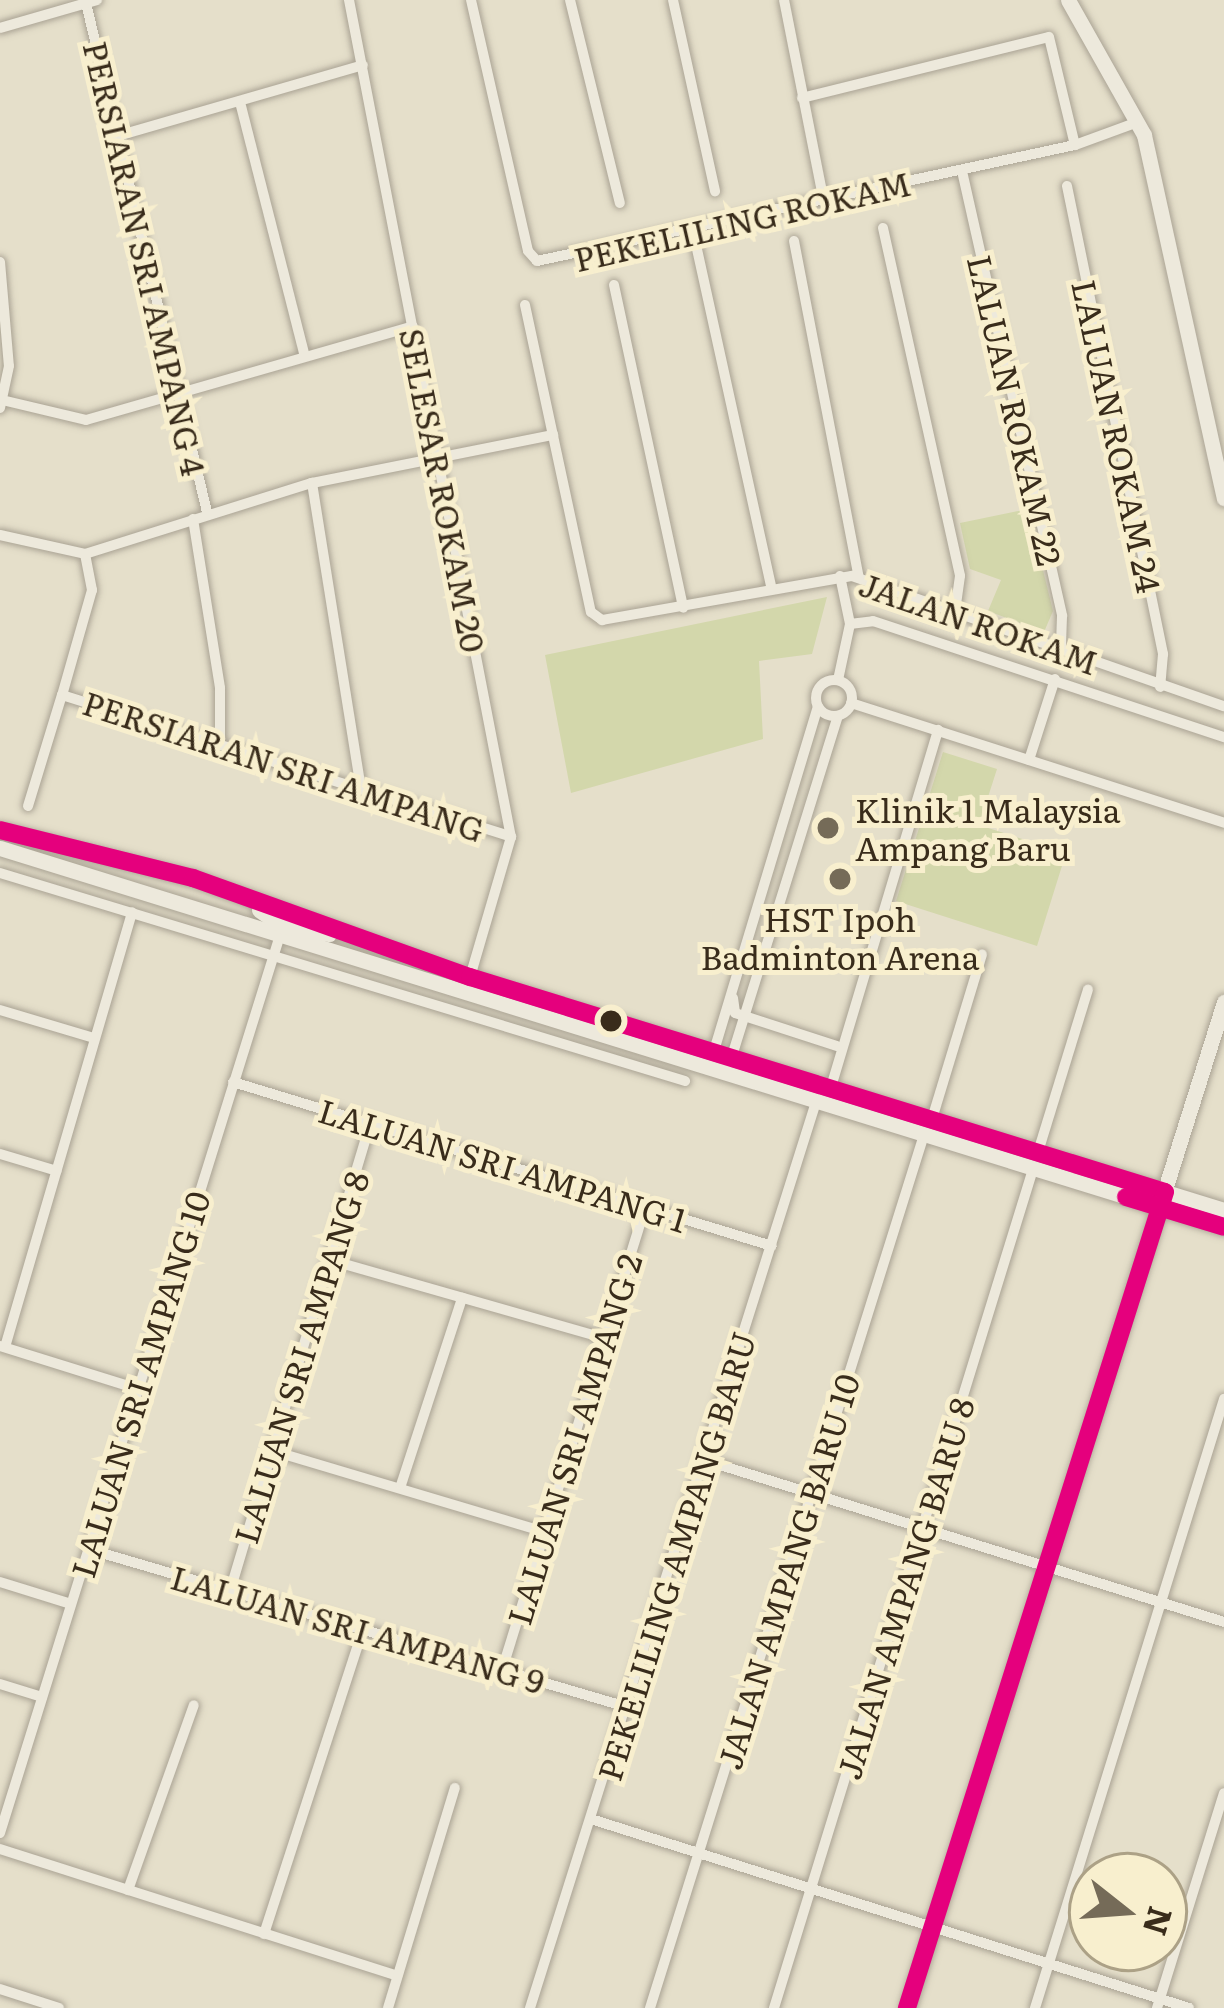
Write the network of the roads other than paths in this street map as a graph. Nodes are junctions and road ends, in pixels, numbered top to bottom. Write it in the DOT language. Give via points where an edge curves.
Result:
graph roads {
  1 [pos="349,0"];
  2 [pos="471,0"];
  3 [pos="570,0"];
  4 [pos="673,0"];
  5 [pos="784,0"];
  6 [pos="1068,0"];
  7 [pos="92,2"];
  8 [pos="0,28"];
  9 [pos="363,65"];
  10 [pos="802,98"];
  11 [pos="240,102"];
  12 [pos="1138,122"];
  13 [pos="114,137"];
  14 [pos="1075,145"];
  15 [pos="962,171"];
  16 [pos="1067,186"];
  17 [pos="715,191"];
  18 [pos="824,202"];
  19 [pos="620,203"];
  20 [pos="883,228"];
  21 [pos="693,231"];
  22 [pos="794,241"];
  23 [pos="0,262"];
  24 [pos="614,285"];
  25 [pos="525,305"];
  26 [pos="413,326"];
  27 [pos="304,354"];
  28 [pos="176,392"];
  29 [pos="1,404"];
  30 [pos="553,435"];
  31 [pos="438,459"];
  32 [pos="312,483"];
  33 [pos="1224,498"];
  34 [pos="206,512"];
  35 [pos="193,519"];
  36 [pos="0,535"];
  37 [pos="86,554"];
  38 [pos="840,576"];
  39 [pos="860,577"];
  40 [pos="772,589"];
  41 [pos="683,608"];
  42 [pos="955,611"];
  43 [pos="850,624"];
  44 [pos="1061,650"];
  45 [pos="1055,679"];
  46 [pos="838,680"];
  47 [pos="1160,687"];
  48 [pos="62,695"];
  49 [pos="851,703"];
  50 [pos="1224,706"];
  51 [pos="818,707"];
  52 [pos="838,716"];
  53 [pos="938,730"];
  54 [pos="1224,736"];
  55 [pos="220,745"];
  56 [pos="1029,760"];
  57 [pos="362,788"];
  58 [pos="28,806"];
  59 [pos="1224,824"];
  60 [pos="0,830"];
  61 [pos="511,837"];
  62 [pos="0,848"];
  63 [pos="144,869"];
  64 [pos="0,873"];
  65 [pos="132,912"];
  66 [pos="281,930"];
  67 [pos="273,954"];
  68 [pos="982,954"];
  69 [pos="739,964"];
  70 [pos="470,977"];
  71 [pos="1088,989"];
  72 [pos="1224,1002"];
  73 [pos="0,1010"];
  74 [pos="744,1017"];
  75 [pos="94,1038"];
  76 [pos="837,1046"];
  77 [pos="712,1050"];
  78 [pos="732,1056"];
  79 [pos="720,1071"];
  80 [pos="685,1081"];
  81 [pos="233,1082"];
  82 [pos="831,1087"];
  83 [pos="816,1102"];
  84 [pos="370,1124"];
  85 [pos="928,1127"];
  86 [pos="0,1154"];
  87 [pos="1036,1161"];
  88 [pos="57,1172"];
  89 [pos="1162,1200"];
  90 [pos="645,1208"];
  91 [pos="1224,1210"];
  92 [pos="1224,1227"];
  93 [pos="772,1246"];
  94 [pos="330,1260"];
  95 [pos="462,1298"];
  96 [pos="604,1338"];
  97 [pos="2,1347"];
  98 [pos="138,1389"];
  99 [pos="1224,1399"];
  100 [pos="272,1451"];
  101 [pos="704,1460"];
  102 [pos="401,1485"];
  103 [pos="812,1493"];
  104 [pos="922,1528"];
  105 [pos="544,1532"];
  106 [pos="88,1550"];
  107 [pos="1046,1567"];
  108 [pos="0,1582"];
  109 [pos="230,1591"];
  110 [pos="1161,1602"];
  111 [pos="71,1604"];
  112 [pos="1224,1622"];
  113 [pos="363,1630"];
  114 [pos="502,1670"];
  115 [pos="0,1684"];
  116 [pos="42,1697"];
  117 [pos="194,1705"];
  118 [pos="627,1707"];
  119 [pos="455,1788"];
  120 [pos="1224,1793"];
  121 [pos="594,1820"];
  122 [pos="0,1833"];
  123 [pos="0,1849"];
  124 [pos="699,1852"];
  125 [pos="811,1888"];
  126 [pos="128,1890"];
  127 [pos="932,1927"];
  128 [pos="265,1934"];
  129 [pos="1048,1964"];
  130 [pos="397,1976"];
  131 [pos="0,1989"];
  132 [pos="1158,2003"];
  133 [pos="59,2008"];
  134 [pos="388,2008"];
  135 [pos="530,2008"];
  136 [pos="650,2008"];
  137 [pos="774,2008"];
  138 [pos="907,2008"];
  139 [pos="1035,2008"];
  140 [pos="1189,2008"];
  1 -- 9 [label="street, SELESAR ROKAM 20"];
  2 -- 21 [label="street, PEKELILING ROKAM" via="528,251 537,261"];
  3 -- 19 [label="street"];
  4 -- 17 [label="street"];
  5 -- 10 [label="street"];
  6 -- 12 [label="main road"];
  7 -- 8 [label="street"];
  7 -- 13 [label="street, PERSIARAN SRI AMPANG 4"];
  9 -- 11 [label="street"];
  9 -- 26 [label="street, SELESAR ROKAM 20"];
  10 -- 14 [label="street" via="1049,38"];
  10 -- 18 [label="street"];
  11 -- 13 [label="street"];
  11 -- 27 [label="street"];
  12 -- 14 [label="street, PEKELILING ROKAM"];
  12 -- 33 [label="main road"];
  13 -- 28 [label="street, PERSIARAN SRI AMPANG 4"];
  14 -- 15 [label="street, PEKELILING ROKAM"];
  15 -- 18 [label="street, PEKELILING ROKAM"];
  15 -- 44 [label="street, LALUAN ROKAM 22" via="1062,616"];
  16 -- 47 [label="street, LALUAN ROKAM 24" via="1163,654"];
  18 -- 21 [label="street, PEKELILING ROKAM"];
  20 -- 42 [label="street" via="960,576"];
  21 -- 40 [label="street"];
  22 -- 39 [label="street"];
  23 -- 29 [label="street" via="9,366"];
  24 -- 41 [label="street"];
  25 -- 30 [label="street"];
  26 -- 27 [label="street"];
  26 -- 31 [label="street, SELESAR ROKAM 20"];
  27 -- 28 [label="street"];
  28 -- 29 [label="street" via="86,420"];
  28 -- 34 [label="street, PERSIARAN SRI AMPANG 4"];
  30 -- 31 [label="street"];
  30 -- 41 [label="street, JALAN ROKAM" via="591,612 615,622"];
  31 -- 32 [label="street"];
  31 -- 61 [label="street, SELESAR ROKAM 20"];
  32 -- 34 [label="street"];
  32 -- 57 [label="street"];
  34 -- 35 [label="street"];
  35 -- 37 [label="street"];
  35 -- 55 [label="street" via="220,688"];
  36 -- 37 [label="street"];
  37 -- 48 [label="street, PERSIARAN SRI AMPANG" via="92,590"];
  38 -- 39 [label="street, JALAN ROKAM"];
  38 -- 40 [label="street, JALAN ROKAM"];
  38 -- 43 [label="street"];
  39 -- 42 [label="street, JALAN ROKAM"];
  40 -- 41 [label="street, JALAN ROKAM"];
  42 -- 44 [label="street, JALAN ROKAM"];
  43 -- 45 [label="street" via="873,621"];
  43 -- 46 [label="street"];
  44 -- 47 [label="street, JALAN ROKAM"];
  45 -- 54 [label="street"];
  45 -- 56 [label="street"];
  46 -- 49 [label="street"];
  46 -- 51 [label="street" via="818,690"];
  47 -- 50 [label="street, JALAN ROKAM"];
  48 -- 55 [label="street, PERSIARAN SRI AMPANG"];
  48 -- 58 [label="street"];
  49 -- 52 [label="street"];
  49 -- 53 [label="street"];
  51 -- 52 [label="street"];
  51 -- 69 [label="street"];
  52 -- 74 [label="street"];
  53 -- 56 [label="street"];
  53 -- 76 [label="street"];
  55 -- 57 [label="street, PERSIARAN SRI AMPANG"];
  56 -- 59 [label="street"];
  57 -- 61 [label="street, PERSIARAN SRI AMPANG"];
  60 -- 63 [label="main road"];
  61 -- 70 [label="street, SELESAR ROKAM 20"];
  62 -- 66 [label="main road"];
  63 -- 66 [label="main road" via="265,912"];
  63 -- 70 [label="main road" via="268,903"];
  64 -- 65 [label="street"];
  65 -- 67 [label="street"];
  65 -- 75 [label="street"];
  66 -- 67 [label="street, LALUAN SRI AMPANG 10"];
  66 -- 70 [label="main road"];
  66 -- 79 [label="main road"];
  67 -- 80 [label="street"];
  67 -- 81 [label="street, LALUAN SRI AMPANG 10"];
  68 -- 85 [label="street, JALAN AMPANG BARU 10"];
  69 -- 74 [label="street" via="732,1003"];
  69 -- 77 [label="street"];
  70 -- 77 [label="main road"];
  71 -- 87 [label="street, JALAN AMPANG BARU 8"];
  72 -- 89 [label="main road"];
  73 -- 75 [label="street"];
  74 -- 76 [label="street"];
  74 -- 78 [label="street"];
  75 -- 88 [label="street"];
  76 -- 82 [label="street"];
  77 -- 78 [label="main road"];
  77 -- 79 [label="street"];
  78 -- 79 [label="street"];
  78 -- 82 [label="main road"];
  79 -- 83 [label="main road"];
  81 -- 84 [label="street, LALUAN SRI AMPANG 1"];
  81 -- 98 [label="street, LALUAN SRI AMPANG 10"];
  82 -- 85 [label="main road"];
  83 -- 85 [label="main road"];
  83 -- 93 [label="street, PEKELILING AMPANG BARU"];
  84 -- 90 [label="street, LALUAN SRI AMPANG 1"];
  84 -- 94 [label="street, LALUAN SRI AMPANG 8"];
  85 -- 87 [label="main road"];
  85 -- 103 [label="street, JALAN AMPANG BARU 10"];
  86 -- 88 [label="street"];
  87 -- 89 [label="main road"];
  87 -- 104 [label="street, JALAN AMPANG BARU 8"];
  88 -- 97 [label="street"];
  89 -- 91 [label="main road"];
  89 -- 92 [label="main road"];
  89 -- 107 [label="main road"];
  90 -- 93 [label="street, LALUAN SRI AMPANG 1"];
  90 -- 96 [label="street, LALUAN SRI AMPANG 2"];
  93 -- 101 [label="street, PEKELILING AMPANG BARU"];
  94 -- 95 [label="street"];
  94 -- 100 [label="street, LALUAN SRI AMPANG 8"];
  95 -- 96 [label="street"];
  95 -- 102 [label="street"];
  96 -- 105 [label="street, LALUAN SRI AMPANG 2"];
  97 -- 98 [label="street"];
  98 -- 106 [label="street, LALUAN SRI AMPANG 10"];
  99 -- 110 [label="street"];
  100 -- 102 [label="street"];
  100 -- 109 [label="street, LALUAN SRI AMPANG 8"];
  101 -- 103 [label="street"];
  101 -- 118 [label="street, PEKELILING AMPANG BARU"];
  102 -- 105 [label="street"];
  103 -- 104 [label="street"];
  103 -- 124 [label="street, JALAN AMPANG BARU 10"];
  104 -- 107 [label="street"];
  104 -- 125 [label="street, JALAN AMPANG BARU 8"];
  105 -- 114 [label="street, LALUAN SRI AMPANG 2"];
  106 -- 109 [label="street, LALUAN SRI AMPANG 9"];
  106 -- 111 [label="street, LALUAN SRI AMPANG 10"];
  107 -- 110 [label="street"];
  107 -- 127 [label="main road"];
  108 -- 111 [label="street"];
  109 -- 113 [label="street, LALUAN SRI AMPANG 9"];
  110 -- 112 [label="street"];
  110 -- 129 [label="street"];
  111 -- 116 [label="street, LALUAN SRI AMPANG 10"];
  113 -- 114 [label="street, LALUAN SRI AMPANG 9"];
  113 -- 128 [label="street"];
  114 -- 118 [label="street, LALUAN SRI AMPANG 9"];
  115 -- 116 [label="street"];
  116 -- 122 [label="street, LALUAN SRI AMPANG 10"];
  117 -- 126 [label="street"];
  118 -- 121 [label="street, PEKELILING AMPANG BARU"];
  119 -- 130 [label="street"];
  120 -- 132 [label="street"];
  121 -- 124 [label="street"];
  121 -- 135 [label="street, PEKELILING AMPANG BARU"];
  123 -- 126 [label="street"];
  124 -- 125 [label="street"];
  124 -- 136 [label="street, JALAN AMPANG BARU 10"];
  125 -- 127 [label="street"];
  125 -- 137 [label="street, JALAN AMPANG BARU 8"];
  126 -- 128 [label="street"];
  127 -- 129 [label="street"];
  127 -- 138 [label="main road"];
  128 -- 130 [label="street"];
  129 -- 132 [label="street"];
  129 -- 139 [label="street"];
  130 -- 134 [label="street"];
  131 -- 133 [label="street"];
  132 -- 140 [label="street"];
}
